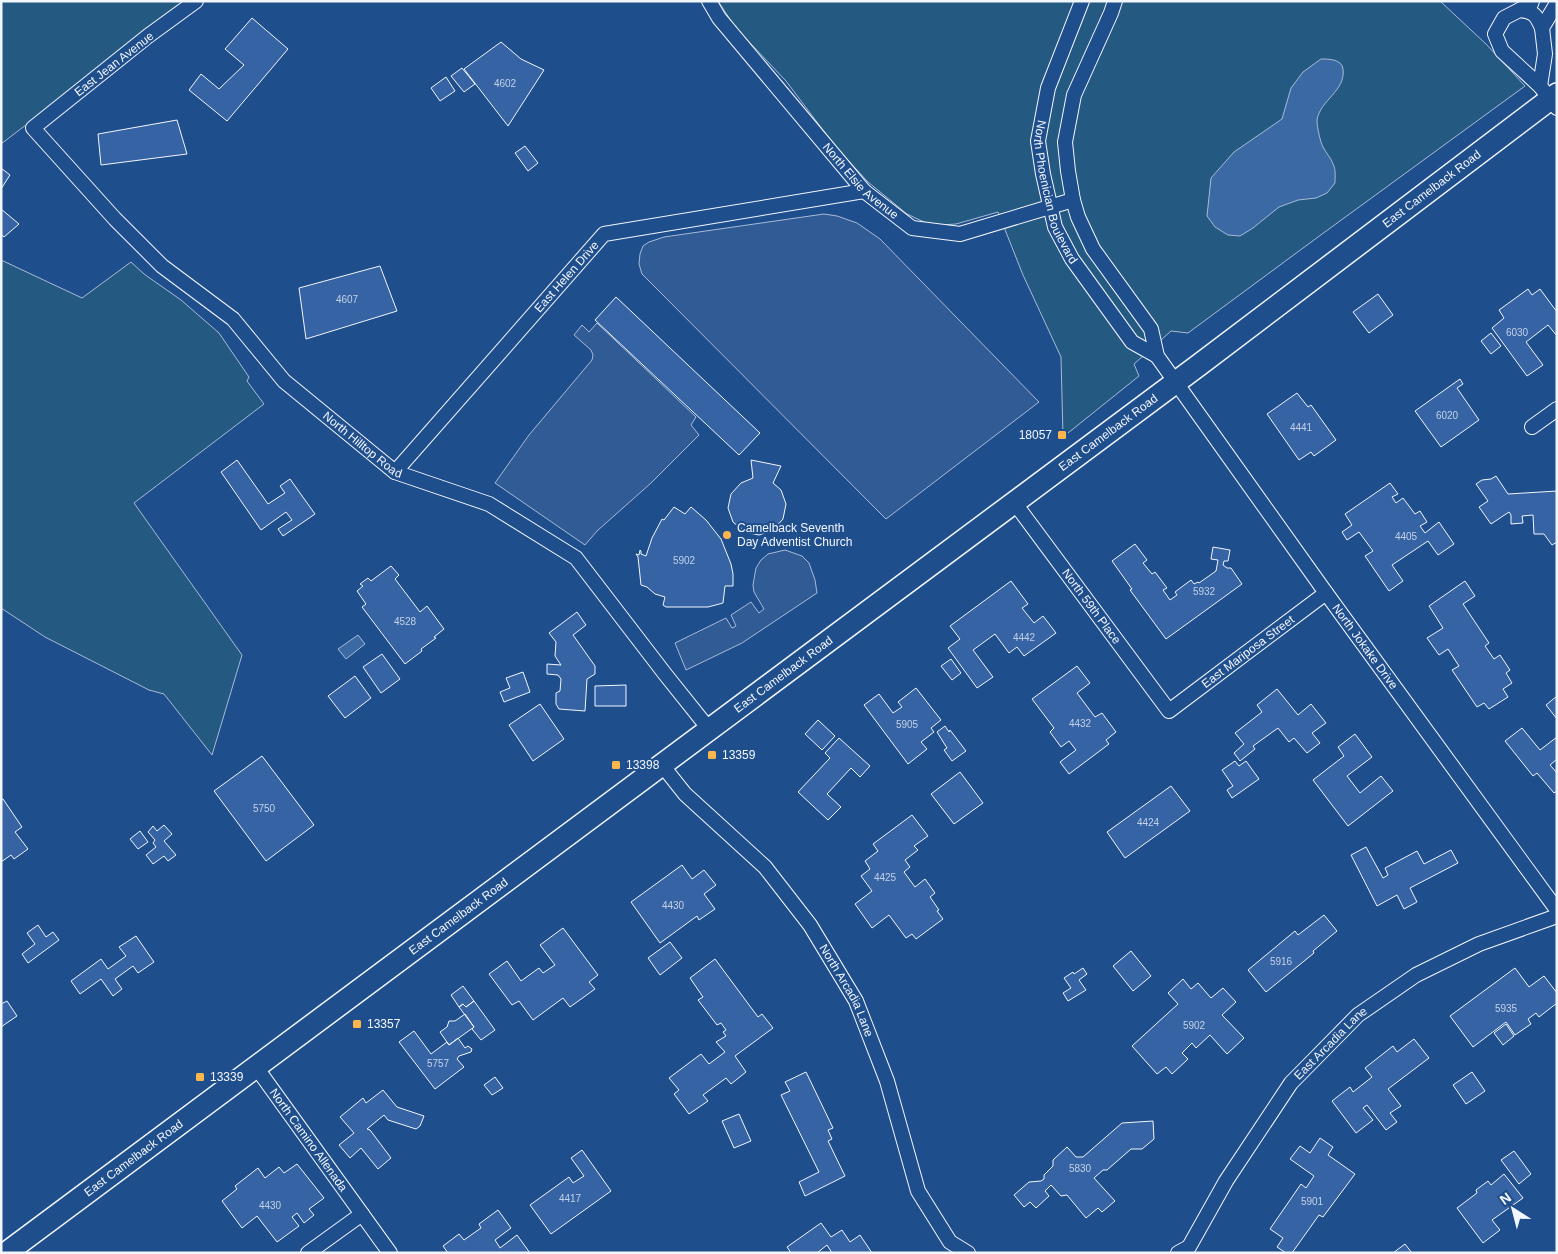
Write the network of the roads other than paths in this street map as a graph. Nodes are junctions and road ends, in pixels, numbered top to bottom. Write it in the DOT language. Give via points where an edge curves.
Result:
graph roads {
  1 [pos="196,1"];
  2 [pos="709,1"];
  3 [pos="1082,1"];
  4 [pos="1115,1"];
  5 [pos="1532,1"];
  6 [pos="1557,3"];
  7 [pos="1520,10"];
  8 [pos="1542,28"];
  9 [pos="1551,97"];
  10 [pos="34,128"];
  11 [pos="864,191"];
  12 [pos="1073,200"];
  13 [pos="1050,208"];
  14 [pos="1157,356"];
  15 [pos="1176,382"];
  16 [pos="1557,409"];
  17 [pos="1532,427"];
  18 [pos="395,472"];
  19 [pos="1014,502"];
  20 [pos="1326,592"];
  21 [pos="1168,711"];
  22 [pos="709,729"];
  23 [pos="662,765"];
  24 [pos="1557,910"];
  25 [pos="1557,916"];
  26 [pos="256,1067"];
  27 [pos="362,1214"];
  28 [pos="6,1253"];
  29 [pos="308,1253"];
  30 [pos="390,1253"];
  31 [pos="968,1253"];
  32 [pos="1178,1253"];
  1 -- 10 [label="street, East Jean Avenue"];
  2 -- 11 [label="street, North Elsie Avenue" via="719,18"];
  3 -- 13 [label="street, North Phoenician Boulevard" via="1048,88 1038,141"];
  4 -- 12 [label="street, North Phoenician Boulevard" via="1074,95 1065,142"];
  5 -- 7 [label="street"];
  6 -- 8 [label="street"];
  7 -- 8 [label="street" via="1536,15"];
  7 -- 9 [label="street" via="1504,18 1495,34 1502,51"];
  8 -- 9 [label="street"];
  9 -- 15 [label="main road, East Camelback Road"];
  10 -- 18 [label="street, North Hilltop Road" via="162,266 233,319 284,381"];
  11 -- 13 [label="street, North Elsie Avenue" via="912,228 960,234"];
  11 -- 18 [label="street, East Helen Drive" via="604,234"];
  12 -- 13 [label="street, North Elsie Avenue"];
  12 -- 14 [label="street, North Phoenician Boulevard" via="1093,249 1151,328"];
  13 -- 14 [label="street, North Phoenician Boulevard" via="1055,227 1068,251 1100,298 1132,342"];
  14 -- 15 [label="street, North Phoenician Boulevard"];
  15 -- 19 [label="main road, East Camelback Road"];
  15 -- 20 [label="street, North Jokake Drive"];
  16 -- 17 [label="street"];
  18 -- 22 [label="street, North Hilltop Road" via="489,504 576,558"];
  19 -- 21 [label="street, North 59th Place"];
  19 -- 22 [label="main road, East Camelback Road"];
  20 -- 21 [label="street, East Mariposa Street"];
  20 -- 24 [label="street, North Jokake Drive"];
  22 -- 23 [label="main road, East Camelback Road"];
  23 -- 26 [label="main road, East Camelback Road"];
  23 -- 31 [label="street, North Arcadia Lane" via="685,794 765,867 810,925 856,1001 887,1081 918,1192 950,1242"];
  25 -- 32 [label="street, East Arcadia Lane" via="1479,944 1416,975 1358,1015 1291,1083 1226,1181 1188,1247"];
  26 -- 27 [label="street, North Camino Allenada"];
  26 -- 28 [label="main road, East Camelback Road"];
  27 -- 29 [label="street"];
  27 -- 30 [label="street, North Camino Allenada"];
}
